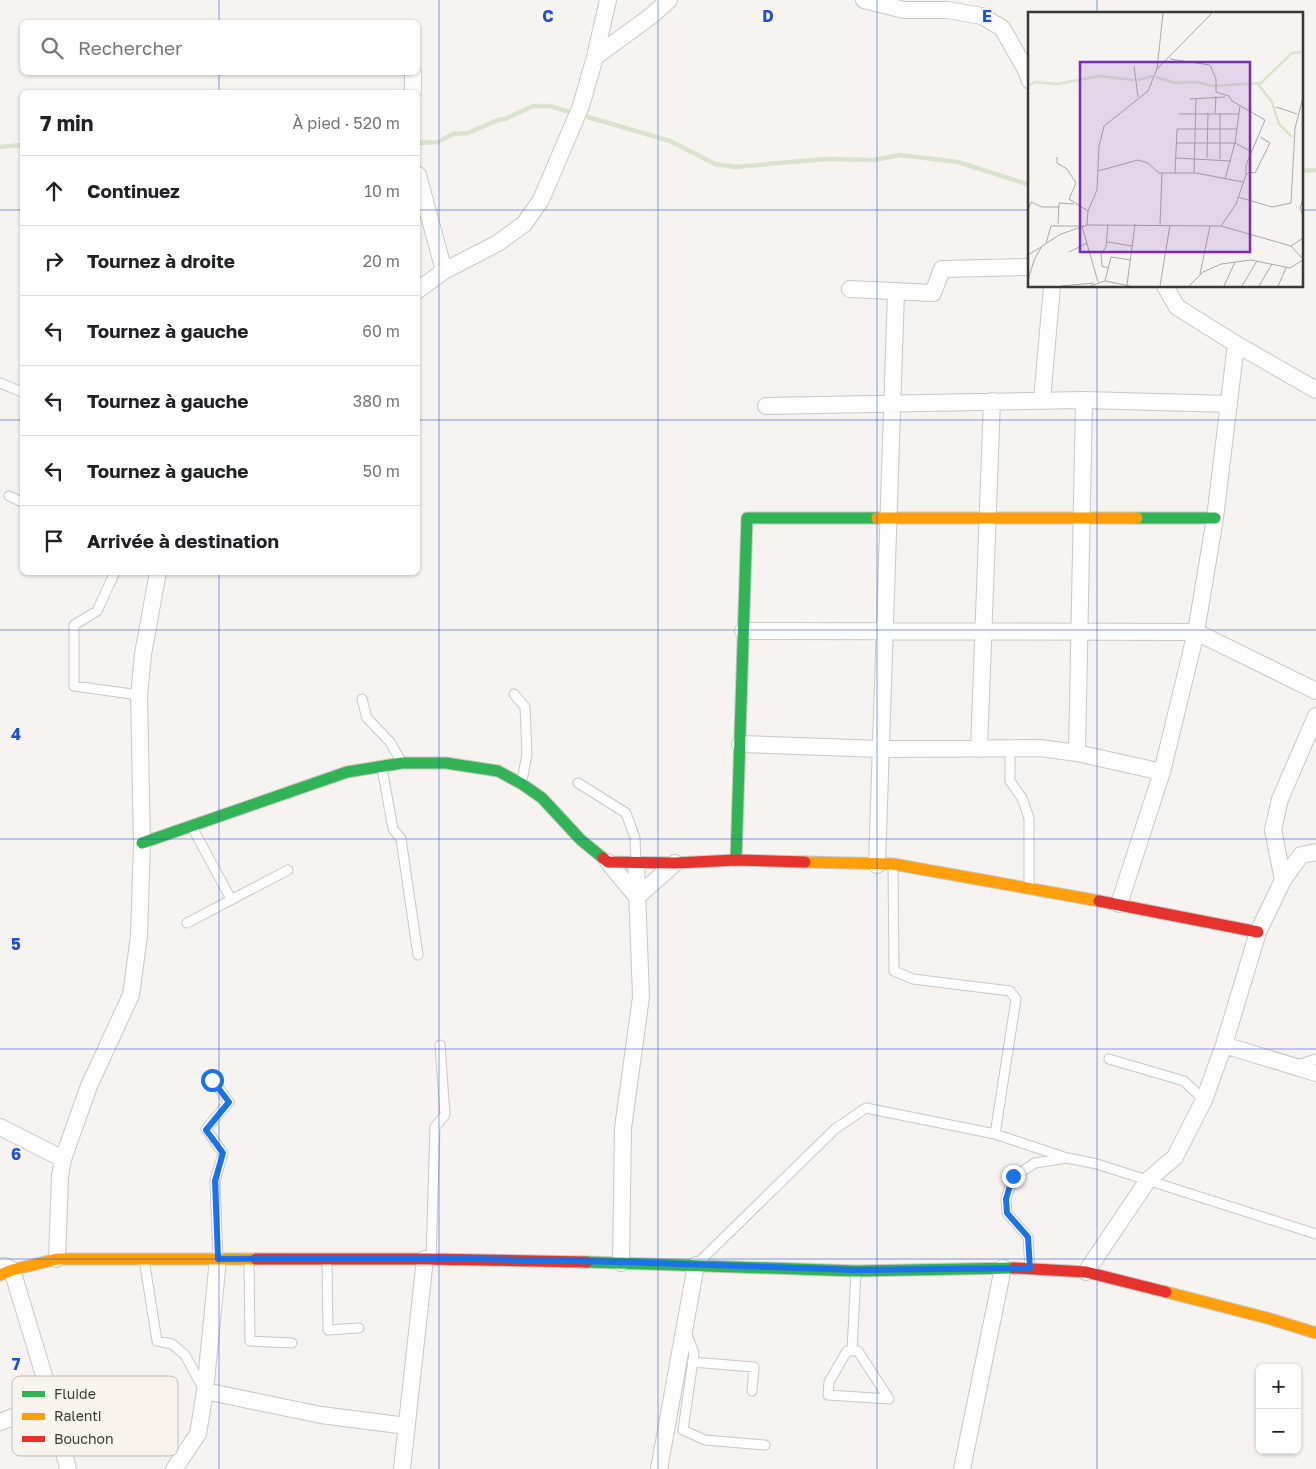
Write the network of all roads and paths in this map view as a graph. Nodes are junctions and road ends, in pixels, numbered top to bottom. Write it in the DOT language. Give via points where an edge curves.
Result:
graph roads {
  1 [pos="608,0"];
  2 [pos="669,0"];
  3 [pos="864,0"];
  4 [pos="594,57"];
  5 [pos="413,75"];
  6 [pos="1028,76"];
  7 [pos="413,90"];
  8 [pos="420,182"];
  9 [pos="1028,266"];
  10 [pos="444,271"];
  11 [pos="1052,288"];
  12 [pos="1166,288"];
  13 [pos="420,289"];
  14 [pos="850,289"];
  15 [pos="896,291"];
  16 [pos="1236,344"];
  17 [pos="0,383"];
  18 [pos="1316,390"];
  19 [pos="20,391"];
  20 [pos="1042,400"];
  21 [pos="1084,400"];
  22 [pos="992,401"];
  23 [pos="892,403"];
  24 [pos="1229,404"];
  25 [pos="766,406"];
  26 [pos="9,496"];
  27 [pos="20,501"];
  28 [pos="888,518"];
  29 [pos="988,518"];
  30 [pos="1082,518"];
  31 [pos="1215,518"];
  32 [pos="114,575"];
  33 [pos="157,575"];
  34 [pos="743,631"];
  35 [pos="885,631"];
  36 [pos="983,631"];
  37 [pos="1080,632"];
  38 [pos="1196,632"];
  39 [pos="1316,691"];
  40 [pos="514,694"];
  41 [pos="139,695"];
  42 [pos="362,699"];
  43 [pos="1316,716"];
  44 [pos="740,744"];
  45 [pos="979,748"];
  46 [pos="1010,748"];
  47 [pos="881,749"];
  48 [pos="1078,753"];
  49 [pos="402,763"];
  50 [pos="382,766"];
  51 [pos="1162,772"];
  52 [pos="578,783"];
  53 [pos="522,784"];
  54 [pos="192,826"];
  55 [pos="142,843"];
  56 [pos="1316,852"];
  57 [pos="736,860"];
  58 [pos="608,862"];
  59 [pos="636,863"];
  60 [pos="675,863"];
  61 [pos="885,864"];
  62 [pos="288,870"];
  63 [pos="1283,880"];
  64 [pos="1029,888"];
  65 [pos="637,897"];
  66 [pos="232,899"];
  67 [pos="1119,904"];
  68 [pos="187,923"];
  69 [pos="1258,932"];
  70 [pos="418,955"];
  71 [pos="440,1045"];
  72 [pos="1224,1045"];
  73 [pos="1109,1058"];
  74 [pos="1316,1059"];
  75 [pos="1296,1066"];
  76 [pos="1316,1072"];
  77 [pos="212,1080"];
  78 [pos="1204,1100"];
  79 [pos="0,1127"];
  80 [pos="995,1134"];
  81 [pos="1067,1158"];
  82 [pos="63,1159"];
  83 [pos="1148,1180"];
  84 [pos="1316,1234"];
  85 [pos="144,1259"];
  86 [pos="218,1259"];
  87 [pos="249,1259"];
  88 [pos="327,1259"];
  89 [pos="428,1259"];
  90 [pos="57,1260"];
  91 [pos="621,1262"];
  92 [pos="696,1265"];
  93 [pos="1004,1268"];
  94 [pos="1030,1268"];
  95 [pos="4,1270"];
  96 [pos="856,1270"];
  97 [pos="1086,1272"];
  98 [pos="684,1327"];
  99 [pos="359,1328"];
  100 [pos="1316,1333"];
  101 [pos="292,1343"];
  102 [pos="852,1351"];
  103 [pos="692,1362"];
  104 [pos="43,1376"];
  105 [pos="204,1391"];
  106 [pos="752,1391"];
  107 [pos="12,1417"];
  108 [pos="0,1422"];
  109 [pos="407,1426"];
  110 [pos="765,1445"];
  111 [pos="65,1456"];
  112 [pos="68,1469"];
  113 [pos="174,1469"];
  114 [pos="402,1469"];
  115 [pos="659,1469"];
  116 [pos="962,1469"];
  1 -- 4 [label="street"];
  2 -- 4 [label="street"];
  3 -- 6 [label="street" via="904,10 947,10 982,16 1002,28"];
  4 -- 10 [label="street" via="581,106 541,200 524,224"];
  5 -- 7 [label="street"];
  8 -- 10 [label="street"];
  9 -- 15 [label="street" via="942,269 934,293"];
  10 -- 13 [label="street"];
  11 -- 20 [label="street"];
  12 -- 16 [label="street" via="1177,307"];
  14 -- 15 [label="street"];
  15 -- 23 [label="street"];
  16 -- 18 [label="street"];
  16 -- 24 [label="street"];
  17 -- 19 [label="lane"];
  20 -- 21 [label="street"];
  20 -- 22 [label="street"];
  21 -- 24 [label="street"];
  21 -- 30 [label="street"];
  22 -- 23 [label="street"];
  22 -- 29 [label="street"];
  23 -- 25 [label="street"];
  23 -- 28 [label="street"];
  24 -- 31 [label="street"];
  26 -- 27 [label="lane"];
  28 -- 29 [label="street"];
  28 -- 34 [label="street" via="747,518"];
  28 -- 35 [label="street"];
  29 -- 30 [label="street"];
  29 -- 36 [label="street"];
  30 -- 31 [label="street"];
  30 -- 37 [label="street"];
  31 -- 38 [label="street"];
  32 -- 41 [label="lane" via="97,611 74,625 74,686"];
  33 -- 41 [label="street"];
  34 -- 35 [label="street"];
  34 -- 44 [label="street"];
  35 -- 36 [label="street"];
  35 -- 47 [label="street"];
  36 -- 37 [label="street"];
  36 -- 45 [label="street"];
  37 -- 38 [label="street"];
  37 -- 48 [label="street"];
  38 -- 39 [label="street"];
  38 -- 51 [label="street"];
  40 -- 53 [label="lane" via="526,707 527,754"];
  41 -- 55 [label="street"];
  42 -- 49 [label="lane" via="368,718 390,742"];
  43 -- 63 [label="street" via="1280,799 1273,830"];
  44 -- 47 [label="street"];
  44 -- 57 [label="street"];
  45 -- 46 [label="street"];
  45 -- 47 [label="street"];
  46 -- 48 [label="street"];
  46 -- 64 [label="lane" via="1010,782 1022,798 1029,818"];
  47 -- 61 [label="street"];
  48 -- 51 [label="street"];
  49 -- 50 [label="street"];
  49 -- 53 [label="street" via="446,763 498,771"];
  50 -- 54 [label="street" via="347,772"];
  50 -- 70 [label="lane" via="393,829 401,839"];
  51 -- 67 [label="street"];
  52 -- 59 [label="lane" via="626,813 635,838"];
  53 -- 58 [label="street" via="542,798 581,840"];
  54 -- 55 [label="street"];
  54 -- 66 [label="lane"];
  55 -- 82 [label="street" via="132,995 89,1086"];
  56 -- 63 [label="street" via="1302,854"];
  57 -- 60 [label="street"];
  57 -- 61 [label="street"];
  58 -- 59 [label="street"];
  58 -- 65 [label="street"];
  59 -- 60 [label="street"];
  59 -- 65 [label="street"];
  60 -- 65 [label="street"];
  61 -- 64 [label="street"];
  61 -- 80 [label="lane" via="894,971 913,979 1010,991 1016,999"];
  62 -- 66 [label="lane"];
  63 -- 69 [label="street"];
  64 -- 67 [label="street"];
  65 -- 91 [label="street" via="641,997 623,1128"];
  66 -- 68 [label="lane"];
  67 -- 69 [label="street"];
  69 -- 72 [label="street"];
  71 -- 89 [label="lane" via="445,1115 435,1127"];
  72 -- 75 [label="street"];
  72 -- 78 [label="street"];
  73 -- 78 [label="lane" via="1184,1081"];
  74 -- 75 [label="lane"];
  75 -- 76 [label="street"];
  77 -- 86 [label="lane" via="229,1102 206,1130 223,1153 215,1181"];
  78 -- 83 [label="street" via="1175,1157"];
  79 -- 82 [label="street"];
  80 -- 81 [label="lane"];
  80 -- 92 [label="lane" via="866,1108 835,1129"];
  81 -- 83 [label="lane"];
  81 -- 94 [label="lane" via="1035,1163 1013,1176 1006,1199 1007,1213 1028,1237"];
  82 -- 90 [label="street"];
  83 -- 84 [label="lane"];
  83 -- 97 [label="street"];
  85 -- 86 [label="street"];
  85 -- 90 [label="street"];
  85 -- 105 [label="lane" via="157,1341 172,1344 185,1355"];
  86 -- 87 [label="street"];
  86 -- 105 [label="street"];
  87 -- 88 [label="street"];
  87 -- 101 [label="lane" via="250,1340"];
  88 -- 89 [label="street"];
  88 -- 99 [label="lane" via="328,1330"];
  89 -- 91 [label="street"];
  89 -- 109 [label="street"];
  90 -- 95 [label="street"];
  91 -- 92 [label="street"];
  92 -- 96 [label="street"];
  92 -- 98 [label="street"];
  93 -- 94 [label="street"];
  93 -- 96 [label="street"];
  93 -- 116 [label="street"];
  94 -- 97 [label="street"];
  95 -- 104 [label="street"];
  96 -- 102 [label="lane"];
  97 -- 100 [label="street"];
  98 -- 103 [label="lane" via="694,1352"];
  98 -- 115 [label="street"];
  102 -- 102 [label="lane" via="858,1351 889,1399 828,1395 829,1382 847,1351"];
  103 -- 106 [label="lane" via="754,1367"];
  103 -- 110 [label="lane" via="683,1430 705,1440"];
  105 -- 109 [label="street" via="321,1415"];
  105 -- 113 [label="street" via="198,1434"];
  107 -- 108 [label="street"];
  109 -- 114 [label="street"];
  111 -- 112 [label="street"];
}
